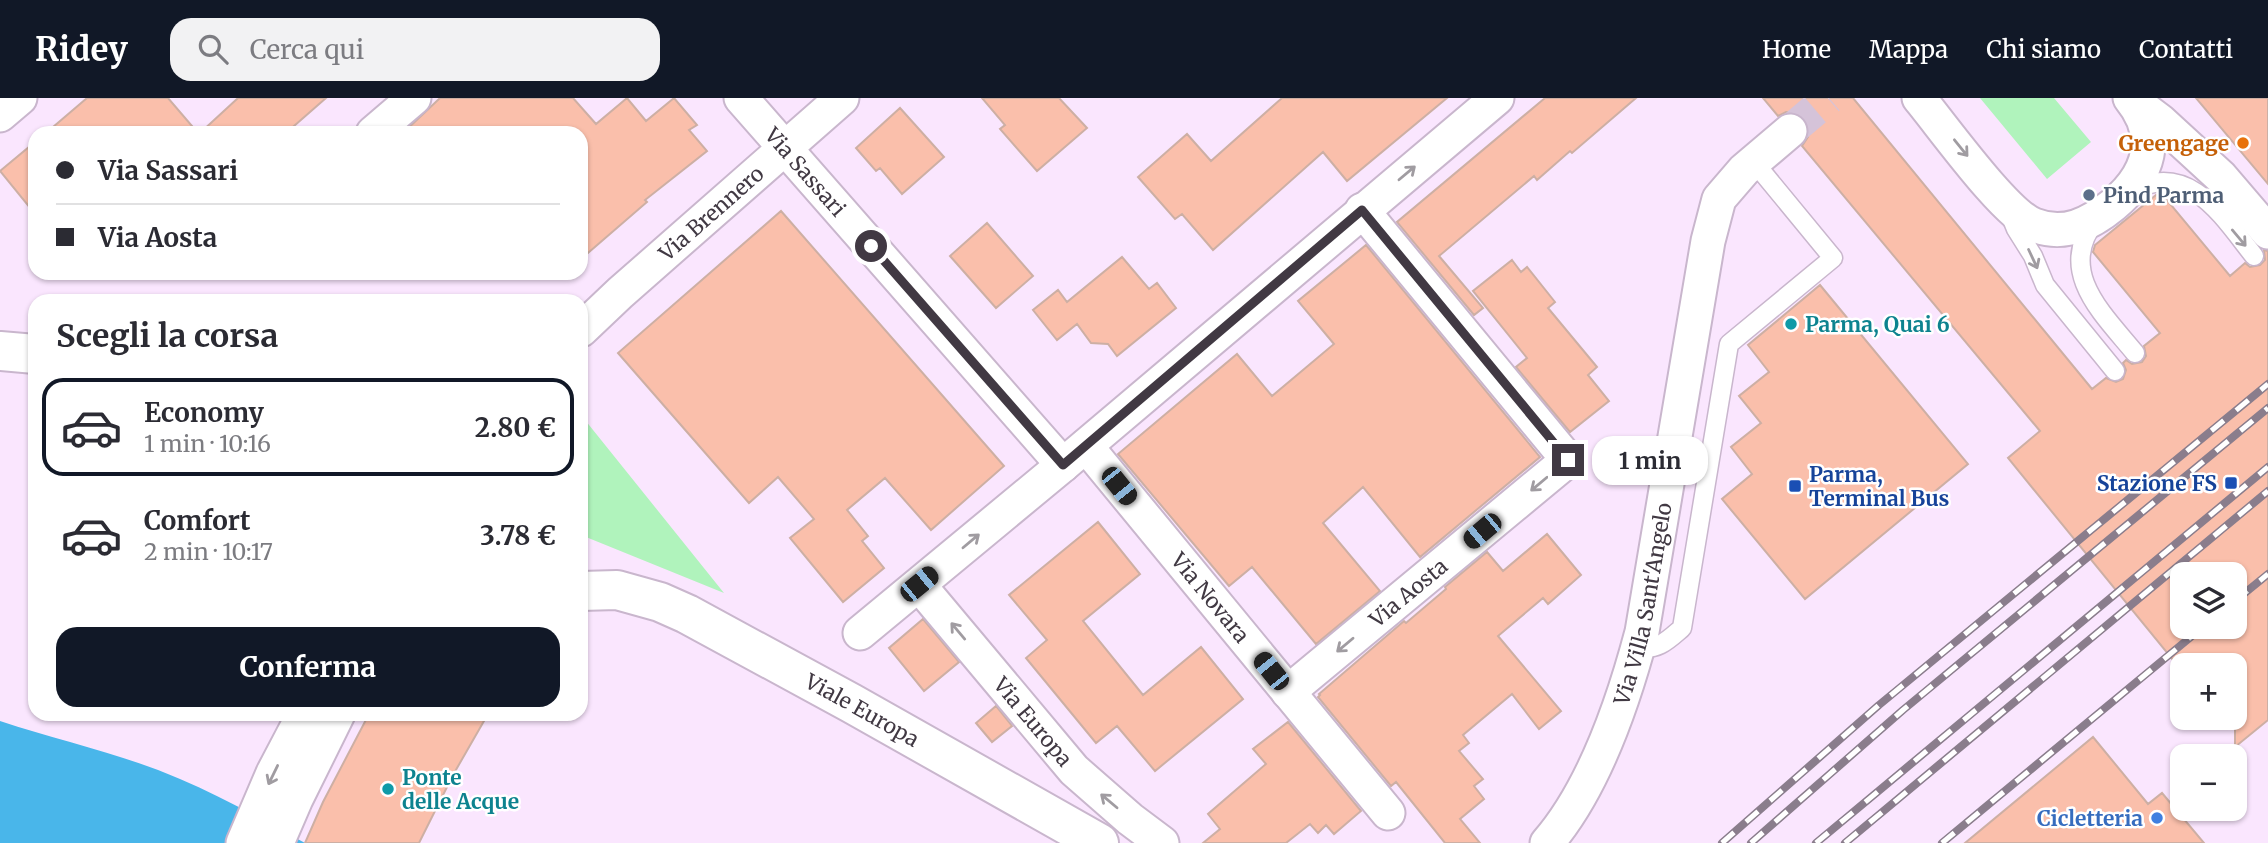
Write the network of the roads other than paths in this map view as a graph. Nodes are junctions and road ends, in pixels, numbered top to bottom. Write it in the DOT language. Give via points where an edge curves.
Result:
graph roads {
  1 [pos="20,98"];
  2 [pos="414,98"];
  3 [pos="741,98"];
  4 [pos="842,98"];
  5 [pos="1497,98"];
  6 [pos="1919,98"];
  7 [pos="2131,98"];
  8 [pos="0,115"];
  9 [pos="381,126"];
  10 [pos="1790,131"];
  11 [pos="785,148"];
  12 [pos="1754,162"];
  13 [pos="2002,199"];
  14 [pos="2113,205"];
  15 [pos="1362,210"];
  16 [pos="2261,244"];
  17 [pos="588,324"];
  18 [pos="0,351"];
  19 [pos="28,353"];
  20 [pos="2135,353"];
  21 [pos="2115,371"];
  22 [pos="1074,455"];
  23 [pos="919,584"];
  24 [pos="599,590"];
  25 [pos="860,633"];
  26 [pos="1638,648"];
  27 [pos="1288,692"];
  28 [pos="300,721"];
  29 [pos="335,721"];
  30 [pos="1388,813"];
  31 [pos="243,843"];
  32 [pos="277,843"];
  33 [pos="1100,843"];
  34 [pos="1162,843"];
  35 [pos="1547,843"];
  1 -- 8 [label="street"];
  2 -- 9 [label="street"];
  3 -- 11 [label="street, Via Sassari"];
  4 -- 11 [label="street, Via Brennero"];
  15 -- 5 [label="street, one-way"];
  6 -- 13 [label="street, one-way"];
  7 -- 14 [label="street" via="2143,117 2149,145 2143,172"];
  7 -- 16 [label="street" via="2221,177"];
  10 -- 12 [label="street, Via Villa Sant'Angelo"];
  11 -- 17 [label="street, Via Brennero"];
  11 -- 22 [label="street, Via Sassari"];
  12 -- 26 [label="street, Via Villa Sant'Angelo" via="1718,199 1713,215"];
  12 -- 26 [label="lane" via="1833,258 1729,344 1682,628 1659,647"];
  13 -- 14 [label="street" via="2020,218 2046,229 2074,228"];
  13 -- 21 [label="lane, one-way" via="2045,285"];
  14 -- 16 [label="lane, one-way" via="2148,184 2176,184 2189,188"];
  14 -- 20 [label="lane" via="2086,235 2082,276 2093,301"];
  15 -- 22 [label="street"];
  15 -- 27 [label="street, Via Aosta, one-way" via="1568,460"];
  18 -- 19 [label="main road"];
  23 -- 22 [label="street, one-way"];
  22 -- 27 [label="street, Via Novara"];
  23 -- 25 [label="street"];
  34 -- 23 [label="street, Via Europa, one-way" via="1074,770"];
  24 -- 33 [label="main road, Viale Europa" via="660,602 687,614"];
  26 -- 35 [label="street, Via Villa Sant'Angelo" via="1607,737 1573,806"];
  27 -- 30 [label="street, Via Novara"];
  28 -- 31 [label="street, one-way"];
  29 -- 32 [label="street"];
}
